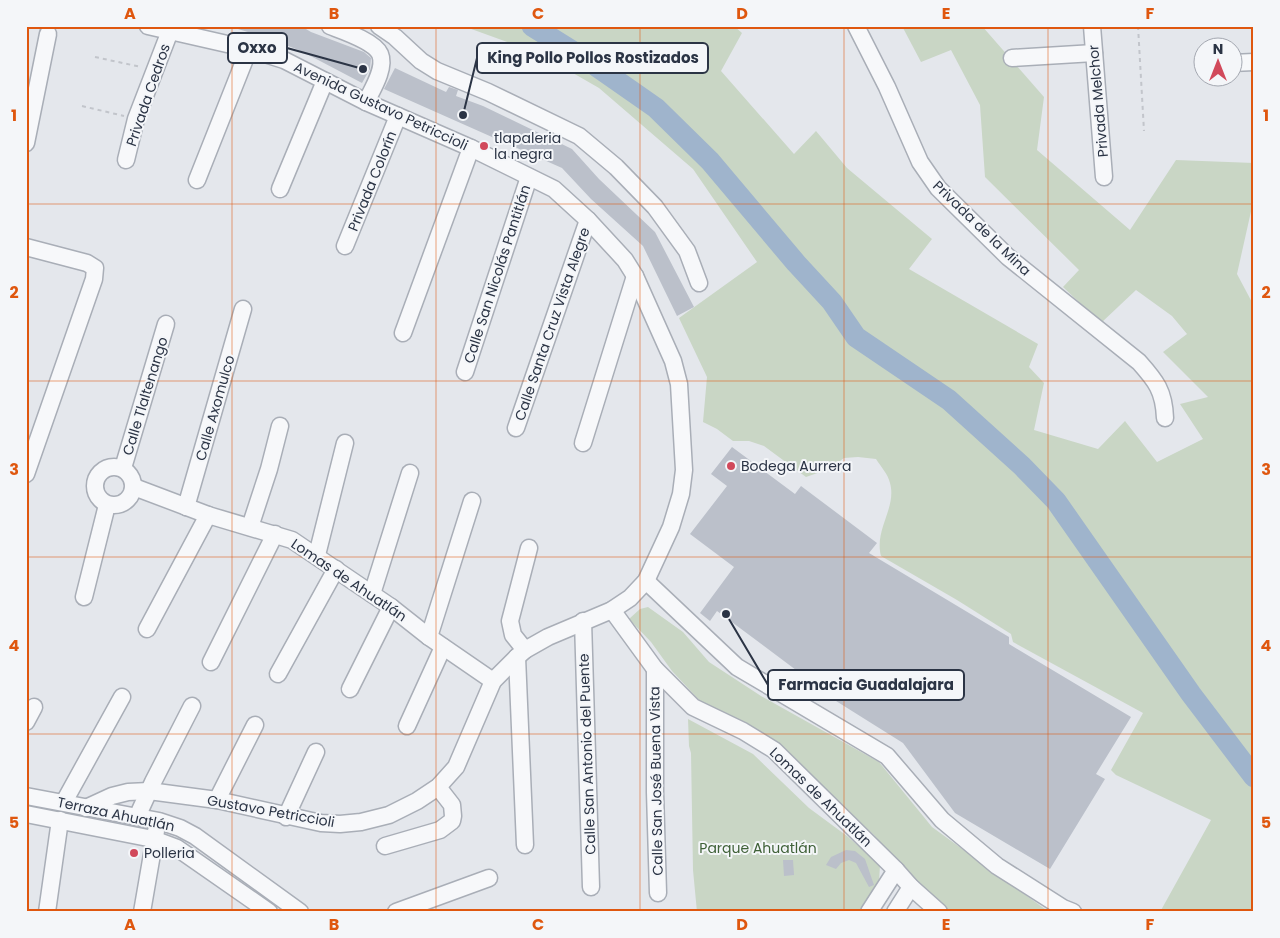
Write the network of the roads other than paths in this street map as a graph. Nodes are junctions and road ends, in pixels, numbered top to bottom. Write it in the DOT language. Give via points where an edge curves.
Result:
graph roads {
  1 [pos="148,26"];
  2 [pos="330,26"];
  3 [pos="378,26"];
  4 [pos="856,26"];
  5 [pos="1092,26"];
  6 [pos="170,31"];
  7 [pos="192,31"];
  8 [pos="48,34"];
  9 [pos="249,49"];
  10 [pos="1094,53"];
  11 [pos="1012,58"];
  12 [pos="325,80"];
  13 [pos="366,102"];
  14 [pos="398,116"];
  15 [pos="26,142"];
  16 [pos="471,148"];
  17 [pos="126,160"];
  18 [pos="529,177"];
  19 [pos="1104,177"];
  20 [pos="197,180"];
  21 [pos="280,189"];
  22 [pos="588,220"];
  23 [pos="26,246"];
  24 [pos="346,246"];
  25 [pos="635,276"];
  26 [pos="699,284"];
  27 [pos="243,309"];
  28 [pos="166,324"];
  29 [pos="403,333"];
  30 [pos="465,372"];
  31 [pos="1165,418"];
  32 [pos="280,426"];
  33 [pos="516,428"];
  34 [pos="345,443"];
  35 [pos="583,443"];
  36 [pos="31,444"];
  37 [pos="123,468"];
  38 [pos="410,473"];
  39 [pos="26,474"];
  40 [pos="134,487"];
  41 [pos="472,501"];
  42 [pos="107,505"];
  43 [pos="186,507"];
  44 [pos="208,515"];
  45 [pos="250,527"];
  46 [pos="275,534"];
  47 [pos="529,548"];
  48 [pos="317,556"];
  49 [pos="336,569"];
  50 [pos="646,581"];
  51 [pos="372,594"];
  52 [pos="84,597"];
  53 [pos="391,607"];
  54 [pos="612,610"];
  55 [pos="583,621"];
  56 [pos="147,630"];
  57 [pos="429,636"];
  58 [pos="443,647"];
  59 [pos="521,654"];
  60 [pos="211,662"];
  61 [pos="655,669"];
  62 [pos="278,674"];
  63 [pos="493,681"];
  64 [pos="350,689"];
  65 [pos="122,697"];
  66 [pos="192,706"];
  67 [pos="34,707"];
  68 [pos="26,722"];
  69 [pos="255,724"];
  70 [pos="407,726"];
  71 [pos="316,752"];
  72 [pos="438,787"];
  73 [pos="149,791"];
  74 [pos="26,796"];
  75 [pos="217,800"];
  76 [pos="64,802"];
  77 [pos="86,808"];
  78 [pos="26,814"];
  79 [pos="137,817"];
  80 [pos="286,817"];
  81 [pos="60,820"];
  82 [pos="159,821"];
  83 [pos="153,839"];
  84 [pos="526,845"];
  85 [pos="385,846"];
  86 [pos="896,870"];
  87 [pos="489,878"];
  88 [pos="911,887"];
  89 [pos="591,888"];
  90 [pos="658,893"];
  91 [pos="260,909"];
  92 [pos="47,912"];
  93 [pos="142,912"];
  94 [pos="300,912"];
  95 [pos="396,912"];
  96 [pos="869,912"];
  97 [pos="895,912"];
  98 [pos="939,912"];
  99 [pos="1073,912"];
  1 -- 6 [label="street, Avenida Gustavo Petriccioli"];
  2 -- 13 [label="street" via="371,44 380,54 378,79"];
  3 -- 26 [label="street" via="438,71 579,136 616,167 655,207 686,251"];
  4 -- 31 [label="street, Privada de la Mina" via="920,162 938,188 1008,257 1139,362 1153,378 1164,400"];
  5 -- 10 [label="street, Privada Melchor"];
  6 -- 7 [label="street, Avenida Gustavo Petriccioli"];
  6 -- 17 [label="street, Privada Cedros" via="136,119"];
  7 -- 9 [label="street, Avenida Gustavo Petriccioli"];
  8 -- 15 [label="street"];
  9 -- 12 [label="street, Avenida Gustavo Petriccioli" via="284,60"];
  9 -- 20 [label="street"];
  10 -- 11 [label="street"];
  10 -- 19 [label="street, Privada Melchor"];
  12 -- 13 [label="street, Avenida Gustavo Petriccioli"];
  12 -- 21 [label="street"];
  13 -- 14 [label="street, Avenida Gustavo Petriccioli"];
  14 -- 16 [label="street, Avenida Gustavo Petriccioli"];
  14 -- 24 [label="street, Privada Colorín"];
  16 -- 18 [label="street, Avenida Gustavo Petriccioli"];
  16 -- 29 [label="street"];
  18 -- 22 [label="street, Avenida Gustavo Petriccioli" via="554,189"];
  18 -- 30 [label="street, Calle San Nicolás Pantitlán"];
  22 -- 25 [label="street, Avenida Gustavo Petriccioli"];
  22 -- 33 [label="street, Calle Santa Cruz Vista Alegre"];
  23 -- 36 [label="street" via="88,263 95,268 94,279"];
  25 -- 35 [label="street"];
  25 -- 50 [label="street, Avenida Gustavo Petriccioli" via="673,361 679,384 684,470 682,494 671,527"];
  27 -- 43 [label="street, Calle Axomulco"];
  28 -- 37 [label="street, Calle Tlaltenango"];
  32 -- 45 [label="street"];
  34 -- 48 [label="street"];
  36 -- 39 [label="street"];
  37 -- 40 [label="street" via="131,476"];
  37 -- 42 [label="street" via="112,466 95,478 94,489 98,499"];
  38 -- 51 [label="street"];
  40 -- 42 [label="street" via="129,499 119,505"];
  40 -- 43 [label="street, Lomas de Ahuatlán"];
  41 -- 57 [label="street"];
  42 -- 52 [label="street"];
  43 -- 44 [label="street, Lomas de Ahuatlán"];
  44 -- 45 [label="street, Lomas de Ahuatlán"];
  44 -- 56 [label="street"];
  45 -- 46 [label="street, Lomas de Ahuatlán"];
  46 -- 48 [label="street, Lomas de Ahuatlán" via="292,540"];
  46 -- 60 [label="street"];
  47 -- 59 [label="street" via="510,621"];
  48 -- 49 [label="street, Lomas de Ahuatlán"];
  49 -- 51 [label="street, Lomas de Ahuatlán"];
  49 -- 62 [label="street"];
  50 -- 54 [label="street, Gustavo Petriccioli" via="630,598"];
  50 -- 99 [label="street" via="737,667 888,756 942,820 990,860"];
  51 -- 53 [label="street, Lomas de Ahuatlán"];
  53 -- 57 [label="street, Lomas de Ahuatlán"];
  53 -- 64 [label="street"];
  54 -- 55 [label="street, Gustavo Petriccioli"];
  54 -- 61 [label="street, Lomas de Ahuatlán"];
  55 -- 59 [label="street, Gustavo Petriccioli"];
  55 -- 89 [label="street, Calle San Antonio del Puente"];
  57 -- 58 [label="street, Lomas de Ahuatlán"];
  58 -- 63 [label="street, Lomas de Ahuatlán"];
  58 -- 70 [label="street"];
  59 -- 63 [label="street, Gustavo Petriccioli"];
  59 -- 84 [label="street"];
  61 -- 86 [label="street, Lomas de Ahuatlán" via="692,707 774,750"];
  61 -- 90 [label="street, Calle San José Buena Vista"];
  63 -- 72 [label="street, Gustavo Petriccioli" via="456,767"];
  65 -- 76 [label="street"];
  66 -- 73 [label="street"];
  67 -- 68 [label="street"];
  69 -- 75 [label="street"];
  71 -- 80 [label="street"];
  72 -- 80 [label="street, Gustavo Petriccioli" via="389,816 361,822 321,823"];
  72 -- 85 [label="street" via="452,805 452,821 440,830"];
  73 -- 75 [label="street, Gustavo Petriccioli"];
  73 -- 77 [label="street, Gustavo Petriccioli" via="112,796"];
  73 -- 79 [label="street"];
  74 -- 76 [label="street, Terraza Ahuatlán"];
  75 -- 80 [label="street, Gustavo Petriccioli"];
  76 -- 77 [label="street, Terraza Ahuatlán"];
  77 -- 79 [label="street, Terraza Ahuatlán"];
  78 -- 81 [label="street, Terraza Ahuatlán"];
  79 -- 82 [label="street, Terraza Ahuatlán"];
  81 -- 83 [label="street, Terraza Ahuatlán"];
  81 -- 92 [label="street"];
  82 -- 83 [label="street"];
  82 -- 94 [label="street, Terraza Ahuatlán" via="195,836"];
  83 -- 91 [label="street, Terraza Ahuatlán" via="177,848"];
  83 -- 93 [label="street"];
  86 -- 88 [label="street, Lomas de Ahuatlán"];
  86 -- 96 [label="street"];
  87 -- 95 [label="street"];
  88 -- 97 [label="street"];
  88 -- 98 [label="street, Lomas de Ahuatlán"];
}
